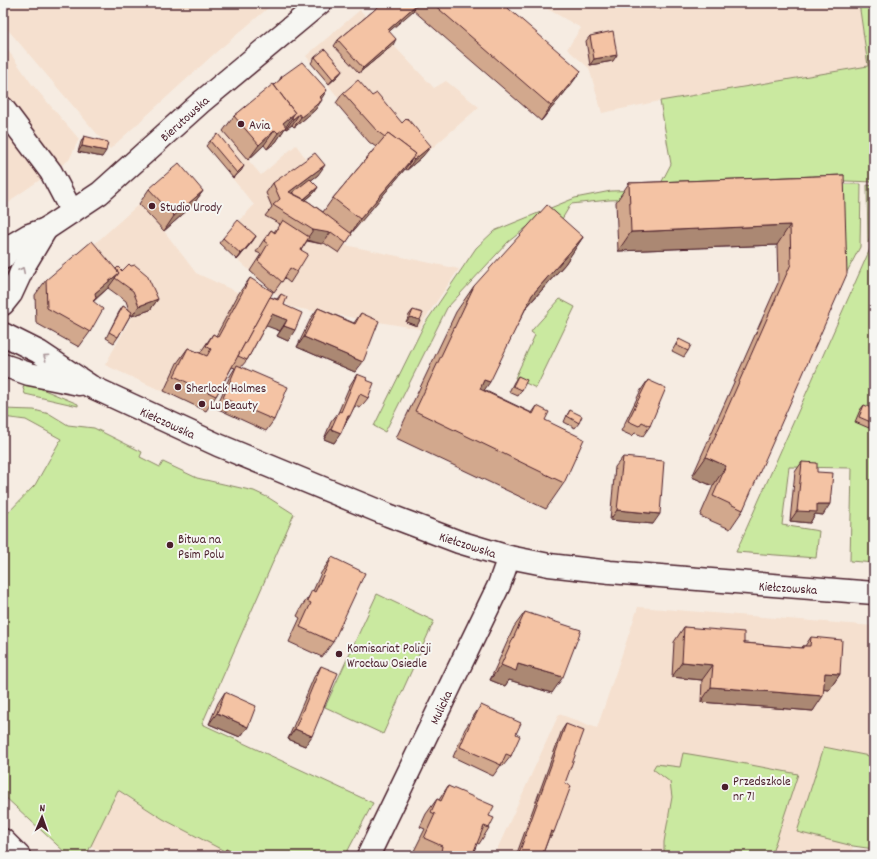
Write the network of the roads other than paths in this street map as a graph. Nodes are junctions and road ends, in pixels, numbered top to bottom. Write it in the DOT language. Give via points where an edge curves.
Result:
graph roads {
  1 [pos="320,3"];
  2 [pos="3,108"];
  3 [pos="72,212"];
  4 [pos="46,229"];
  5 [pos="3,258"];
  6 [pos="3,304"];
  7 [pos="3,334"];
  8 [pos="3,365"];
  9 [pos="90,386"];
  10 [pos="509,557"];
  11 [pos="874,593"];
  12 [pos="3,840"];
  13 [pos="19,856"];
  14 [pos="368,856"];
  1 -- 3 [label="street, Bierutowska" via="200,103 100,194"];
  2 -- 3 [label="street" via="51,172"];
  3 -- 4 [label="street, Bierutowska"];
  4 -- 5 [label="street, Bierutowska" via="14,244"];
  6 -- 4 [label="street, Bierutowska, one-way"];
  9 -- 7 [label="street, Kiełczowska, one-way" via="39,352"];
  8 -- 9 [label="street, Kiełczowska" via="29,374"];
  9 -- 10 [label="street, Kiełczowska" via="218,445 388,515 459,542"];
  10 -- 11 [label="street, Kiełczowska" via="549,565 610,572"];
  10 -- 14 [label="street, Mulicka" via="499,585"];
  12 -- 13 [label="street"];
}
